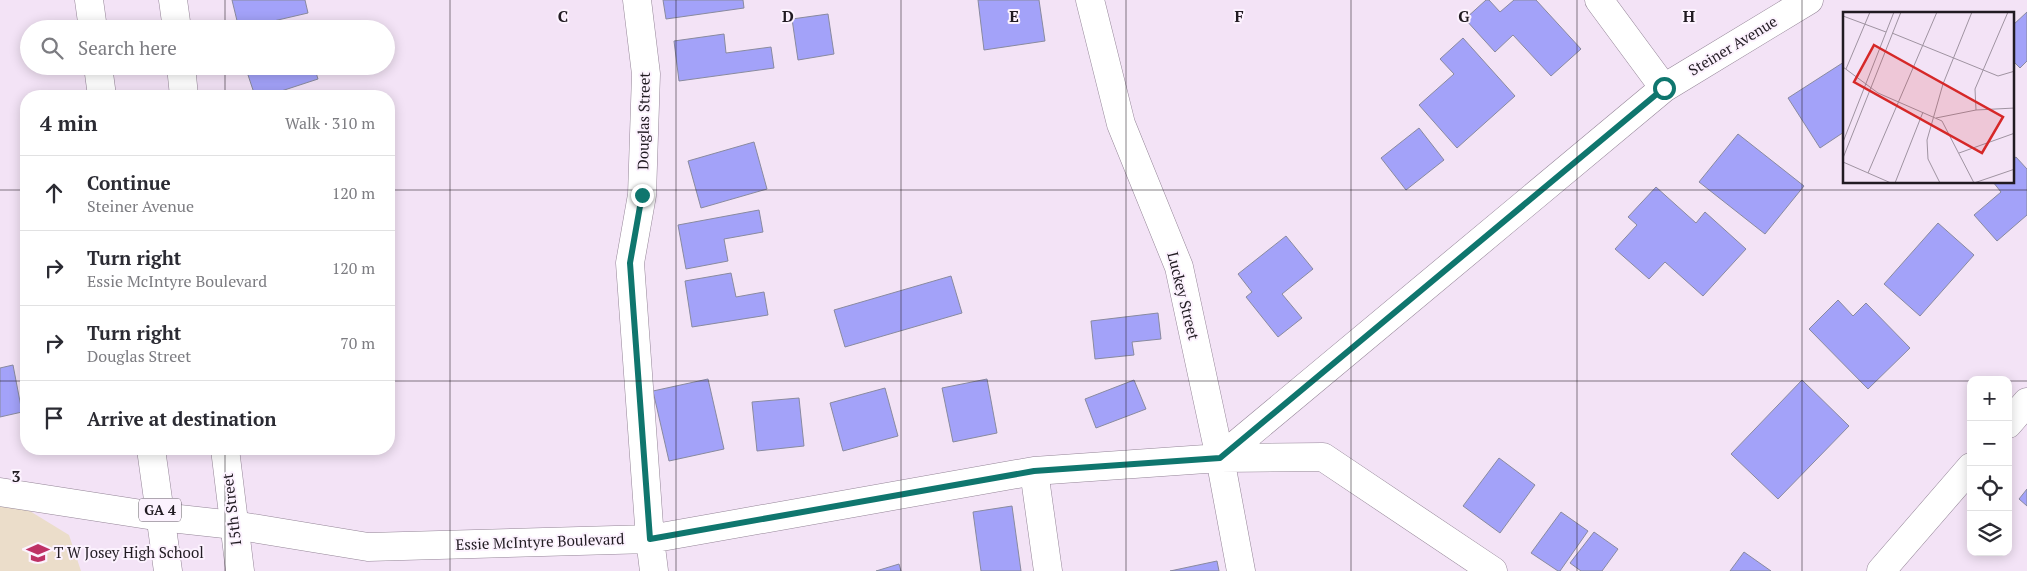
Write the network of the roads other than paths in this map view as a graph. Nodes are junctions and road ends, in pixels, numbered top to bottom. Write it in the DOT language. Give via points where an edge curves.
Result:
graph roads {
  1 [pos="89,0"];
  2 [pos="173,0"];
  3 [pos="637,0"];
  4 [pos="1090,0"];
  5 [pos="1599,0"];
  6 [pos="1809,0"];
  7 [pos="92,20"];
  8 [pos="176,20"];
  9 [pos="99,75"];
  10 [pos="182,75"];
  11 [pos="1664,88"];
  12 [pos="101,90"];
  13 [pos="183,90"];
  14 [pos="2027,402"];
  15 [pos="2011,421"];
  16 [pos="152,455"];
  17 [pos="226,455"];
  18 [pos="1220,458"];
  19 [pos="1034,471"];
  20 [pos="1967,472"];
  21 [pos="0,492"];
  22 [pos="161,517"];
  23 [pos="234,525"];
  24 [pos="650,539"];
  25 [pos="168,571"];
  26 [pos="240,571"];
  27 [pos="654,571"];
  28 [pos="1048,571"];
  29 [pos="1241,571"];
  30 [pos="1493,571"];
  31 [pos="1881,571"];
  1 -- 7 [label="street"];
  2 -- 8 [label="street"];
  3 -- 24 [label="street, Douglas Street" via="646,74 642,195 630,263"];
  4 -- 18 [label="street, Luckey Street" via="1121,124 1179,267"];
  5 -- 11 [label="street"];
  6 -- 11 [label="street, Steiner Avenue"];
  9 -- 12 [label="street"];
  10 -- 13 [label="street"];
  11 -- 18 [label="street, Steiner Avenue"];
  14 -- 15 [label="street"];
  16 -- 22 [label="street, GA 4"];
  17 -- 23 [label="street, 15th Street"];
  18 -- 19 [label="street, Essie McIntyre Boulevard"];
  18 -- 29 [label="street, Luckey Street"];
  18 -- 30 [label="street, Essie McIntyre Boulevard" via="1323,457"];
  19 -- 24 [label="street, Essie McIntyre Boulevard"];
  19 -- 28 [label="street"];
  20 -- 31 [label="street"];
  21 -- 22 [label="street, Essie McIntyre Boulevard"];
  22 -- 23 [label="street, Essie McIntyre Boulevard"];
  22 -- 25 [label="street, GA 4"];
  23 -- 24 [label="street, Essie McIntyre Boulevard" via="368,547"];
  23 -- 26 [label="street, 15th Street"];
  24 -- 27 [label="street, Douglas Street"];
}
